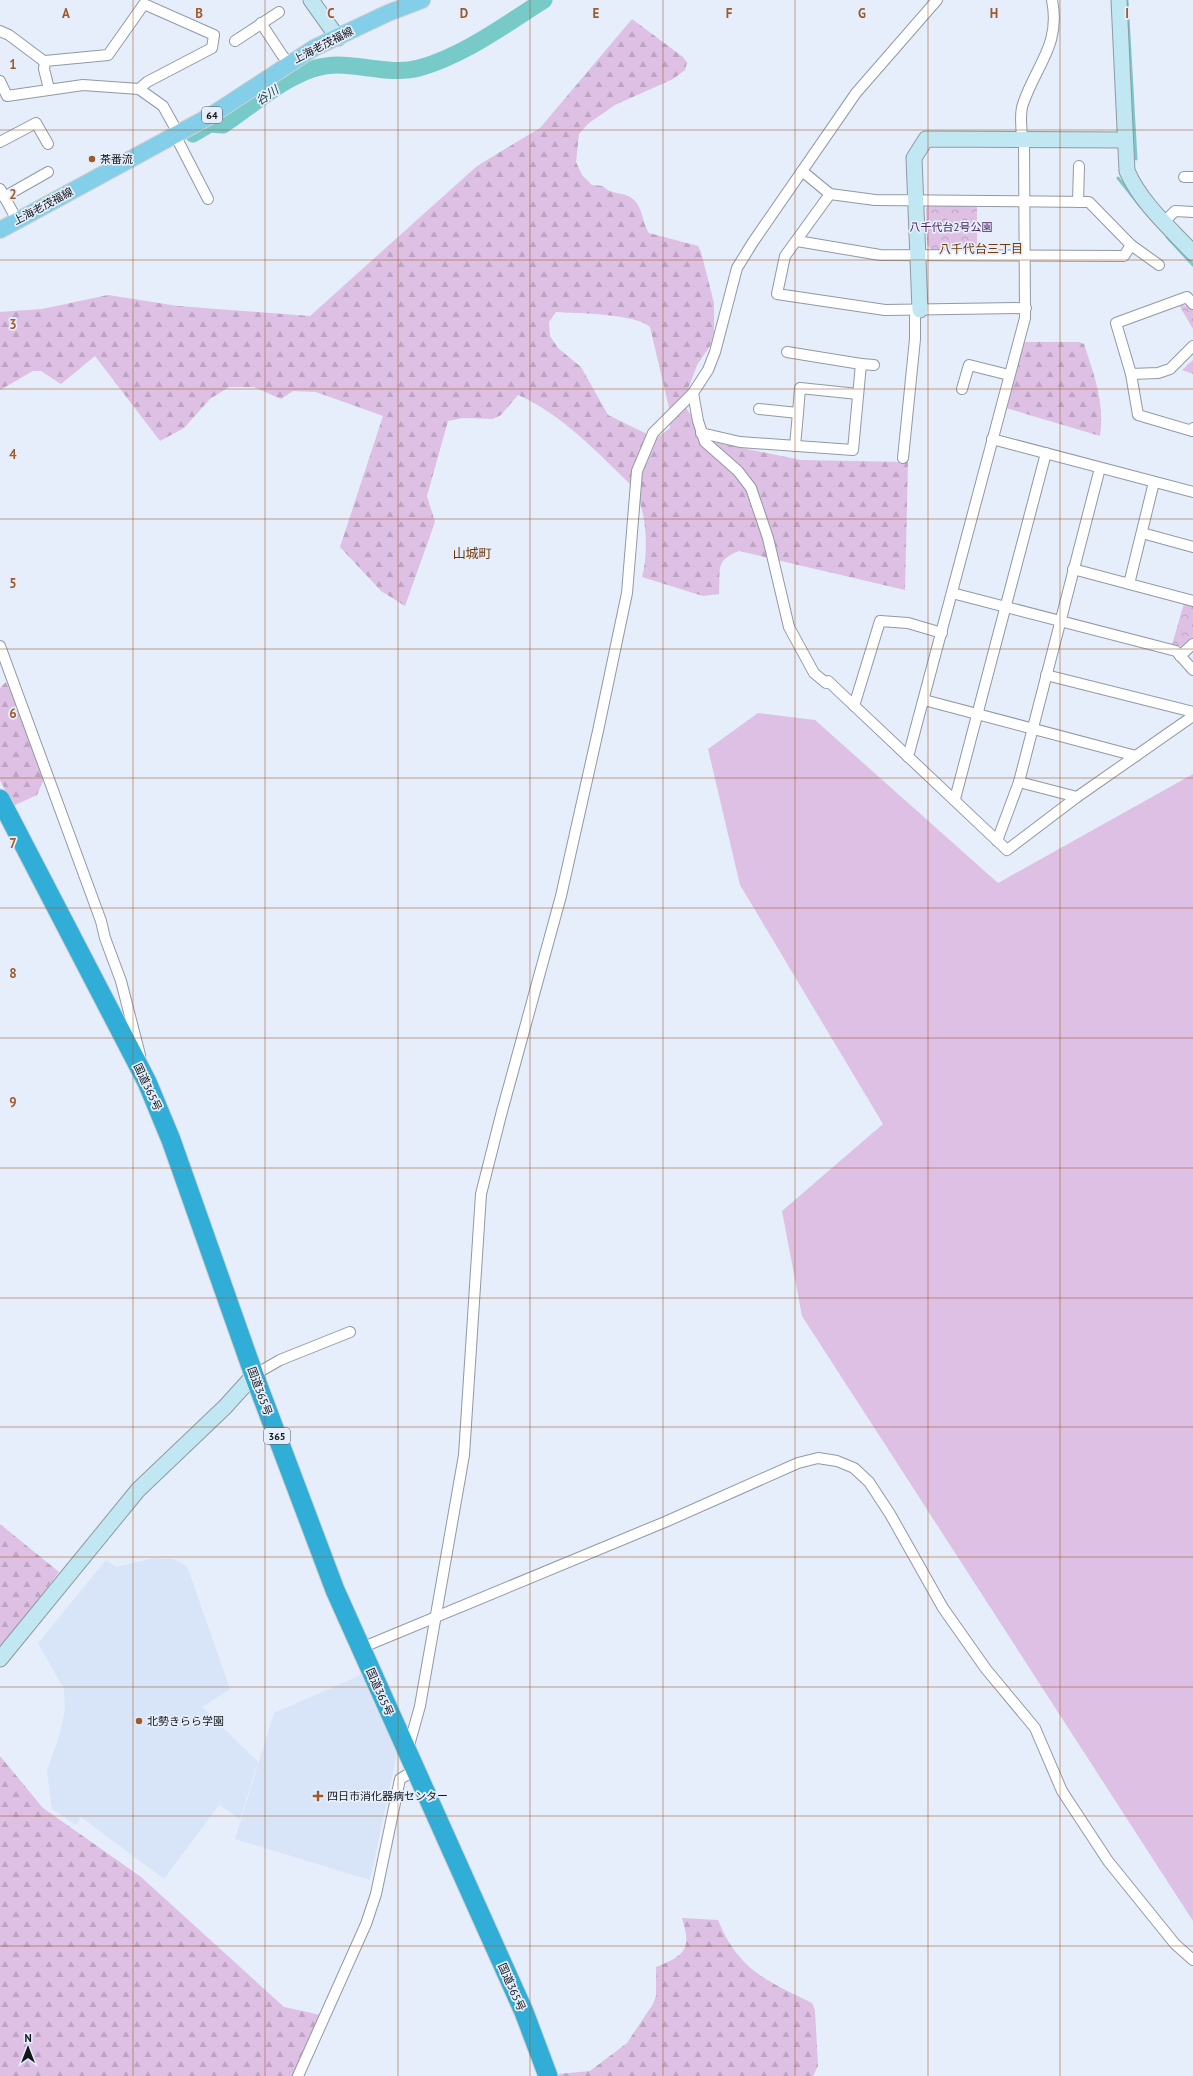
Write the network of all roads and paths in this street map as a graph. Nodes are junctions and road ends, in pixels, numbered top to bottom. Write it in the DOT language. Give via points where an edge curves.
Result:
graph roads {
  1 [pos="310,0"];
  2 [pos="422,0"];
  3 [pos="936,0"];
  4 [pos="1052,0"];
  5 [pos="1119,0"];
  6 [pos="279,12"];
  7 [pos="261,23"];
  8 [pos="0,31"];
  9 [pos="338,38"];
  10 [pos="235,41"];
  11 [pos="45,62"];
  12 [pos="289,63"];
  13 [pos="0,81"];
  14 [pos="50,89"];
  15 [pos="139,89"];
  16 [pos="177,137"];
  17 [pos="1023,140"];
  18 [pos="1125,140"];
  19 [pos="0,142"];
  20 [pos="48,144"];
  21 [pos="1079,166"];
  22 [pos="802,171"];
  23 [pos="48,172"];
  24 [pos="2,193"];
  25 [pos="830,194"];
  26 [pos="208,199"];
  27 [pos="916,200"];
  28 [pos="1025,201"];
  29 [pos="1078,202"];
  30 [pos="1193,212"];
  31 [pos="17,220"];
  32 [pos="1164,222"];
  33 [pos="0,230"];
  34 [pos="797,241"];
  35 [pos="1131,245"];
  36 [pos="1193,252"];
  37 [pos="918,254"];
  38 [pos="1025,255"];
  39 [pos="1158,265"];
  40 [pos="1193,304"];
  41 [pos="1026,308"];
  42 [pos="917,310"];
  43 [pos="1193,347"];
  44 [pos="787,352"];
  45 [pos="861,364"];
  46 [pos="874,365"];
  47 [pos="1131,374"];
  48 [pos="1009,375"];
  49 [pos="962,389"];
  50 [pos="694,393"];
  51 [pos="858,394"];
  52 [pos="759,409"];
  53 [pos="798,412"];
  54 [pos="1193,428"];
  55 [pos="701,433"];
  56 [pos="992,439"];
  57 [pos="795,446"];
  58 [pos="1046,453"];
  59 [pos="903,458"];
  60 [pos="1100,468"];
  61 [pos="1154,482"];
  62 [pos="1193,492"];
  63 [pos="1142,533"];
  64 [pos="1193,547"];
  65 [pos="1073,569"];
  66 [pos="1129,584"];
  67 [pos="952,593"];
  68 [pos="1193,601"];
  69 [pos="1006,607"];
  70 [pos="1060,621"];
  71 [pos="942,632"];
  72 [pos="1193,644"];
  73 [pos="0,646"];
  74 [pos="1180,656"];
  75 [pos="1193,670"];
  76 [pos="1046,674"];
  77 [pos="924,700"];
  78 [pos="854,706"];
  79 [pos="1193,712"];
  80 [pos="978,714"];
  81 [pos="1193,716"];
  82 [pos="1031,728"];
  83 [pos="1136,756"];
  84 [pos="908,757"];
  85 [pos="1019,782"];
  86 [pos="1077,797"];
  87 [pos="0,799"];
  88 [pos="955,799"];
  89 [pos="997,841"];
  90 [pos="147,1082"];
  91 [pos="350,1332"];
  92 [pos="254,1375"];
  93 [pos="435,1618"];
  94 [pos="361,1648"];
  95 [pos="0,1659"];
  96 [pos="406,1752"];
  97 [pos="415,1770"];
  98 [pos="1193,1960"];
  99 [pos="298,2076"];
  100 [pos="548,2076"];
  1 -- 9 [label="street"];
  2 -- 9 [label="main road, 上海老茂福線 / 64" via="388,13"];
  3 -- 22 [label="street" via="856,93"];
  4 -- 17 [label="street" via="1055,26 1049,47 1023,103"];
  5 -- 18 [label="street"];
  6 -- 7 [label="street"];
  7 -- 10 [label="street"];
  7 -- 12 [label="street"];
  8 -- 11 [label="street"];
  9 -- 12 [label="main road, 上海老茂福線 / 64"];
  11 -- 14 [label="street" via="44,69"];
  11 -- 15 [label="street" via="108,55 144,4 214,34 212,48 147,82"];
  12 -- 16 [label="main road, 上海老茂福線 / 64"];
  13 -- 14 [label="street" via="7,96"];
  14 -- 15 [label="street" via="83,85"];
  15 -- 16 [label="street" via="163,106"];
  16 -- 26 [label="street"];
  16 -- 31 [label="main road, 上海老茂福線 / 64"];
  17 -- 18 [label="street"];
  17 -- 27 [label="street" via="926,139 914,158"];
  17 -- 28 [label="street"];
  18 -- 32 [label="street" via="1127,171 1133,184"];
  19 -- 20 [label="street" via="36,123"];
  21 -- 29 [label="street"];
  22 -- 25 [label="street"];
  22 -- 50 [label="street" via="737,268 715,352 703,380"];
  23 -- 24 [label="street"];
  24 -- 31 [label="street"];
  25 -- 27 [label="street" via="875,200"];
  25 -- 34 [label="street"];
  27 -- 28 [label="street"];
  27 -- 37 [label="street"];
  28 -- 29 [label="street"];
  28 -- 38 [label="street"];
  29 -- 35 [label="street" via="1089,202"];
  30 -- 32 [label="street" via="1175,211"];
  31 -- 33 [label="main road, 上海老茂福線 / 64"];
  32 -- 36 [label="street"];
  34 -- 37 [label="street" via="880,254"];
  34 -- 42 [label="street" via="785,256 777,294 885,310"];
  35 -- 38 [label="street" via="1124,256"];
  35 -- 39 [label="street"];
  37 -- 38 [label="street"];
  37 -- 42 [label="street"];
  38 -- 41 [label="street"];
  40 -- 47 [label="street" via="1187,298 1116,323"];
  41 -- 42 [label="street"];
  41 -- 48 [label="street"];
  42 -- 59 [label="street"];
  43 -- 47 [label="street" via="1170,369 1158,373"];
  44 -- 45 [label="street"];
  45 -- 46 [label="street"];
  45 -- 51 [label="street"];
  47 -- 54 [label="street" via="1138,415 1192,431"];
  48 -- 49 [label="street" via="969,365"];
  48 -- 56 [label="street"];
  50 -- 55 [label="street"];
  50 -- 93 [label="street" via="653,433 637,471 627,593 598,732 561,896 501,1114 482,1194 464,1455"];
  51 -- 53 [label="street" via="800,388"];
  51 -- 57 [label="street" via="853,450"];
  52 -- 53 [label="street"];
  53 -- 57 [label="street"];
  55 -- 57 [label="street" via="740,442"];
  55 -- 78 [label="street" via="705,442 738,471 751,488 768,538 786,618 806,660 818,677 826,683 828,681"];
  56 -- 58 [label="street"];
  56 -- 67 [label="street"];
  58 -- 60 [label="street"];
  58 -- 69 [label="street"];
  60 -- 61 [label="street"];
  60 -- 65 [label="street"];
  61 -- 62 [label="street"];
  61 -- 63 [label="street"];
  63 -- 64 [label="street"];
  63 -- 66 [label="street"];
  65 -- 66 [label="street"];
  65 -- 70 [label="street"];
  66 -- 68 [label="street"];
  67 -- 69 [label="street"];
  67 -- 71 [label="street"];
  69 -- 70 [label="street"];
  69 -- 80 [label="street"];
  70 -- 74 [label="street" via="1176,651"];
  70 -- 76 [label="street"];
  71 -- 77 [label="street"];
  71 -- 78 [label="street" via="908,623 880,621"];
  72 -- 74 [label="street"];
  73 -- 90 [label="street" via="39,748 121,981"];
  74 -- 75 [label="street"];
  76 -- 79 [label="street"];
  76 -- 82 [label="street"];
  77 -- 80 [label="street"];
  77 -- 84 [label="street"];
  78 -- 84 [label="street"];
  80 -- 82 [label="street"];
  80 -- 88 [label="street"];
  81 -- 83 [label="street"];
  82 -- 83 [label="street"];
  82 -- 85 [label="street"];
  83 -- 86 [label="street"];
  84 -- 88 [label="street"];
  85 -- 86 [label="street"];
  85 -- 89 [label="street"];
  86 -- 89 [label="street" via="1007,850"];
  87 -- 90 [label="highway, 国道365号 / 365"];
  88 -- 89 [label="street"];
  90 -- 92 [label="highway, 国道365号 / 365" via="171,1140"];
  91 -- 92 [label="street" via="280,1360"];
  92 -- 94 [label="highway, 国道365号 / 365" via="335,1590"];
  92 -- 95 [label="street" via="225,1407 138,1490"];
  93 -- 94 [label="street"];
  93 -- 96 [label="street" via="420,1706"];
  93 -- 98 [label="street" via="798,1463 818,1458 837,1461 854,1468 869,1482 890,1514 943,1608 986,1669 1035,1728 1062,1791 1108,1861 1175,1944"];
  94 -- 96 [label="highway, 国道365号 / 365"];
  96 -- 97 [label="highway, 国道365号 / 365"];
  97 -- 99 [label="street" via="400,1779 376,1894 366,1924"];
  97 -- 100 [label="highway, 国道365号 / 365" via="524,2012"];
}
